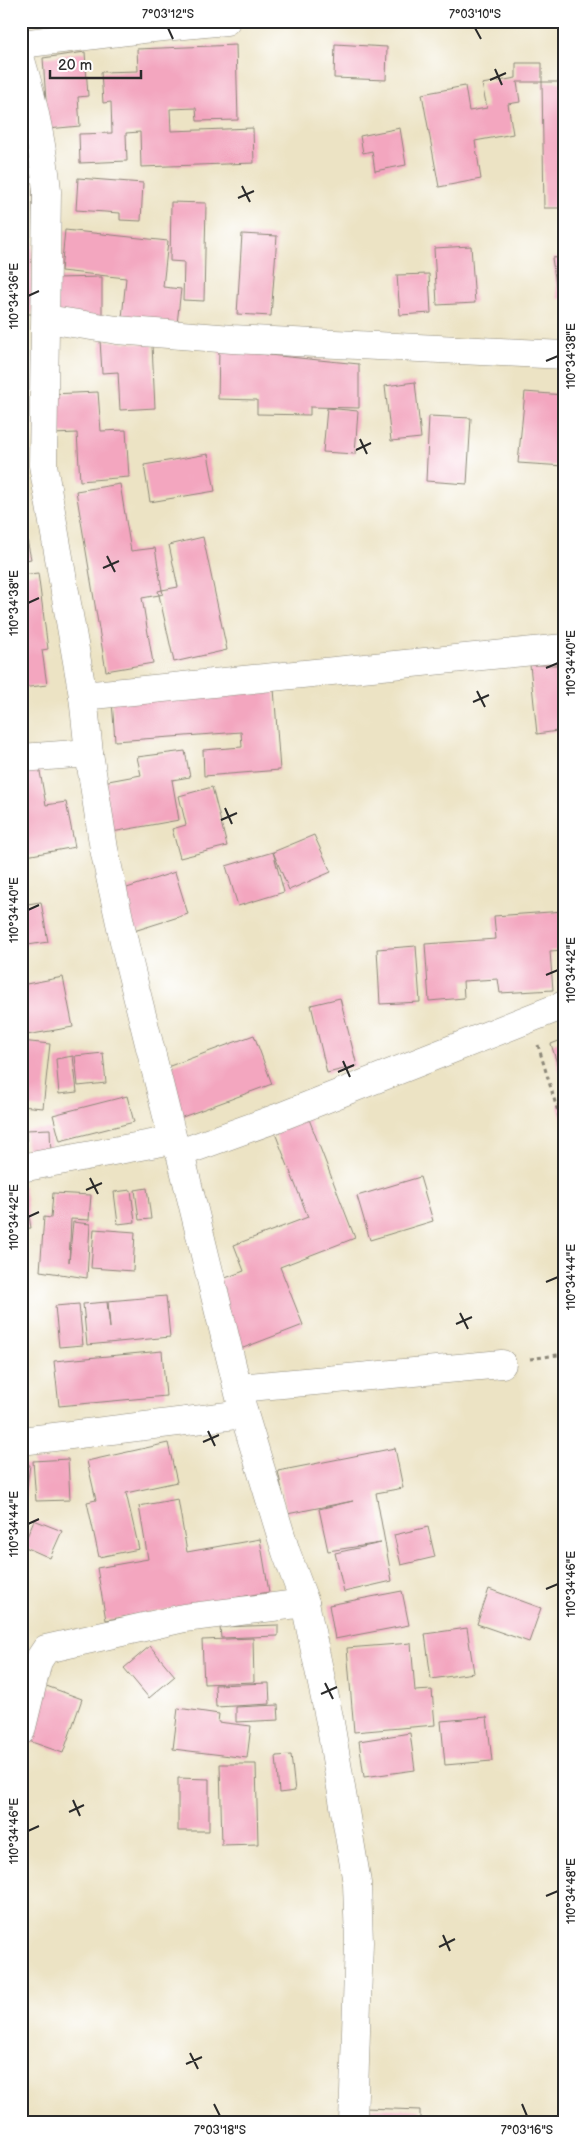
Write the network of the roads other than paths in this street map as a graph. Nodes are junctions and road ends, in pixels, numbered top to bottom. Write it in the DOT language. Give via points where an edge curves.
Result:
graph roads {
  1 [pos="226,21"];
  2 [pos="35,35"];
  3 [pos="21,60"];
  4 [pos="46,319"];
  5 [pos="564,355"];
  6 [pos="32,465"];
  7 [pos="564,648"];
  8 [pos="83,696"];
  9 [pos="89,753"];
  10 [pos="21,758"];
  11 [pos="564,1004"];
  12 [pos="176,1147"];
  13 [pos="21,1168"];
  14 [pos="502,1364"];
  15 [pos="239,1388"];
  16 [pos="244,1414"];
  17 [pos="21,1441"];
  18 [pos="305,1603"];
  19 [pos="21,1731"];
  20 [pos="353,2122"];
  1 -- 2 [label="street"];
  3 -- 4 [label="street" via="32,95 45,162"];
  4 -- 5 [label="street" via="117,330 232,338"];
  4 -- 6 [label="street"];
  6 -- 8 [label="street"];
  7 -- 8 [label="street"];
  8 -- 9 [label="street"];
  9 -- 10 [label="street"];
  9 -- 12 [label="street" via="104,849 125,945"];
  11 -- 12 [label="street" via="286,1114"];
  12 -- 13 [label="street"];
  12 -- 15 [label="street"];
  14 -- 15 [label="street"];
  15 -- 16 [label="street"];
  16 -- 17 [label="street"];
  16 -- 18 [label="street"];
  18 -- 19 [label="street" via="184,1618 46,1649 38,1661"];
  18 -- 20 [label="street" via="330,1722 356,1883 359,1942"];
}
